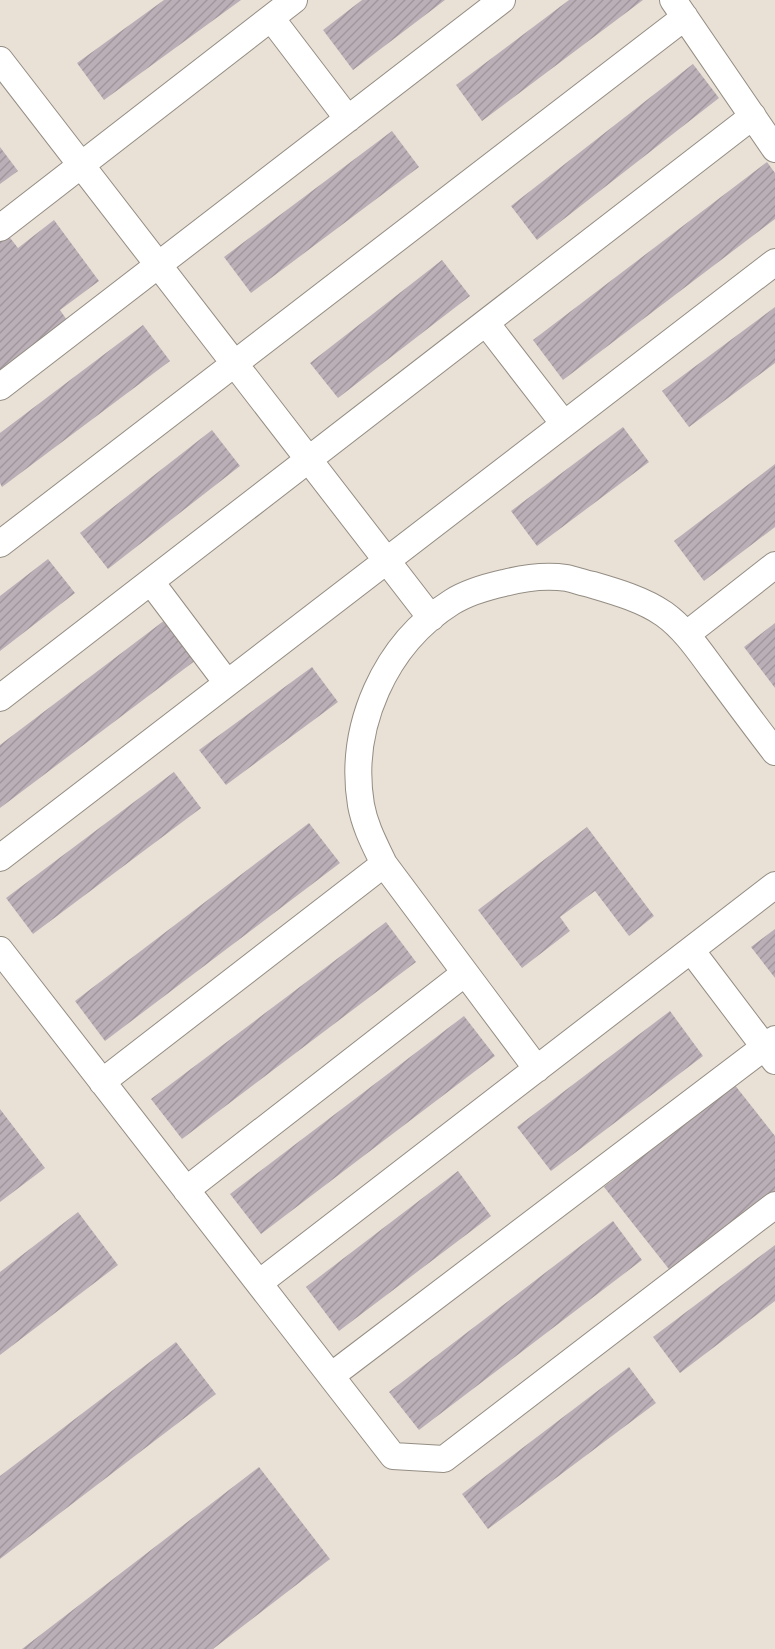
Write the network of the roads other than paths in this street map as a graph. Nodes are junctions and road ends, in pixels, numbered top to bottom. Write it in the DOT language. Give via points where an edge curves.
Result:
graph roads {
  1 [pos="294,0"];
  2 [pos="502,0"];
  3 [pos="679,9"];
  4 [pos="271,18"];
  5 [pos="0,60"];
  6 [pos="753,116"];
  7 [pos="348,119"];
  8 [pos="775,149"];
  9 [pos="81,165"];
  10 [pos="0,228"];
  11 [pos="775,262"];
  12 [pos="158,265"];
  13 [pos="486,323"];
  14 [pos="235,364"];
  15 [pos="0,386"];
  16 [pos="564,424"];
  17 [pos="309,459"];
  18 [pos="0,544"];
  19 [pos="387,560"];
  20 [pos="775,565"];
  21 [pos="151,582"];
  22 [pos="431,618"];
  23 [pos="687,634"];
  24 [pos="227,683"];
  25 [pos="0,699"];
  26 [pos="772,741"];
  27 [pos="0,858"];
  28 [pos="384,864"];
  29 [pos="775,885"];
  30 [pos="0,950"];
  31 [pos="691,950"];
  32 [pos="465,973"];
  33 [pos="771,1049"];
  34 [pos="537,1069"];
  35 [pos="102,1082"];
  36 [pos="186,1190"];
  37 [pos="775,1205"];
  38 [pos="259,1283"];
  39 [pos="331,1376"];
  1 -- 4 [label="street"];
  2 -- 7 [label="street"];
  3 -- 6 [label="street"];
  3 -- 14 [label="street"];
  4 -- 7 [label="street"];
  4 -- 9 [label="street"];
  5 -- 9 [label="street"];
  6 -- 8 [label="street"];
  6 -- 13 [label="street"];
  7 -- 12 [label="street"];
  9 -- 10 [label="street"];
  9 -- 12 [label="street"];
  11 -- 16 [label="street"];
  12 -- 14 [label="street"];
  12 -- 15 [label="street"];
  13 -- 16 [label="street"];
  13 -- 17 [label="street"];
  14 -- 17 [label="street"];
  14 -- 18 [label="street"];
  16 -- 19 [label="street"];
  17 -- 19 [label="street"];
  17 -- 21 [label="street"];
  19 -- 22 [label="street"];
  19 -- 24 [label="street"];
  20 -- 23 [label="street"];
  21 -- 24 [label="street"];
  21 -- 25 [label="street"];
  22 -- 23 [label="street" via="453,601 483,588 524,578 565,578 639,600 664,614"];
  22 -- 28 [label="street" via="393,658 376,690 364,726 358,765 361,806 370,837"];
  23 -- 26 [label="street"];
  24 -- 27 [label="street"];
  28 -- 32 [label="street"];
  28 -- 35 [label="street"];
  29 -- 31 [label="street"];
  30 -- 35 [label="street"];
  31 -- 33 [label="street"];
  31 -- 34 [label="street"];
  32 -- 34 [label="street"];
  32 -- 36 [label="street"];
  33 -- 39 [label="street"];
  34 -- 38 [label="street"];
  35 -- 36 [label="street"];
  36 -- 38 [label="street"];
  37 -- 39 [label="street" via="444,1459 393,1456"];
  38 -- 39 [label="street"];
}
